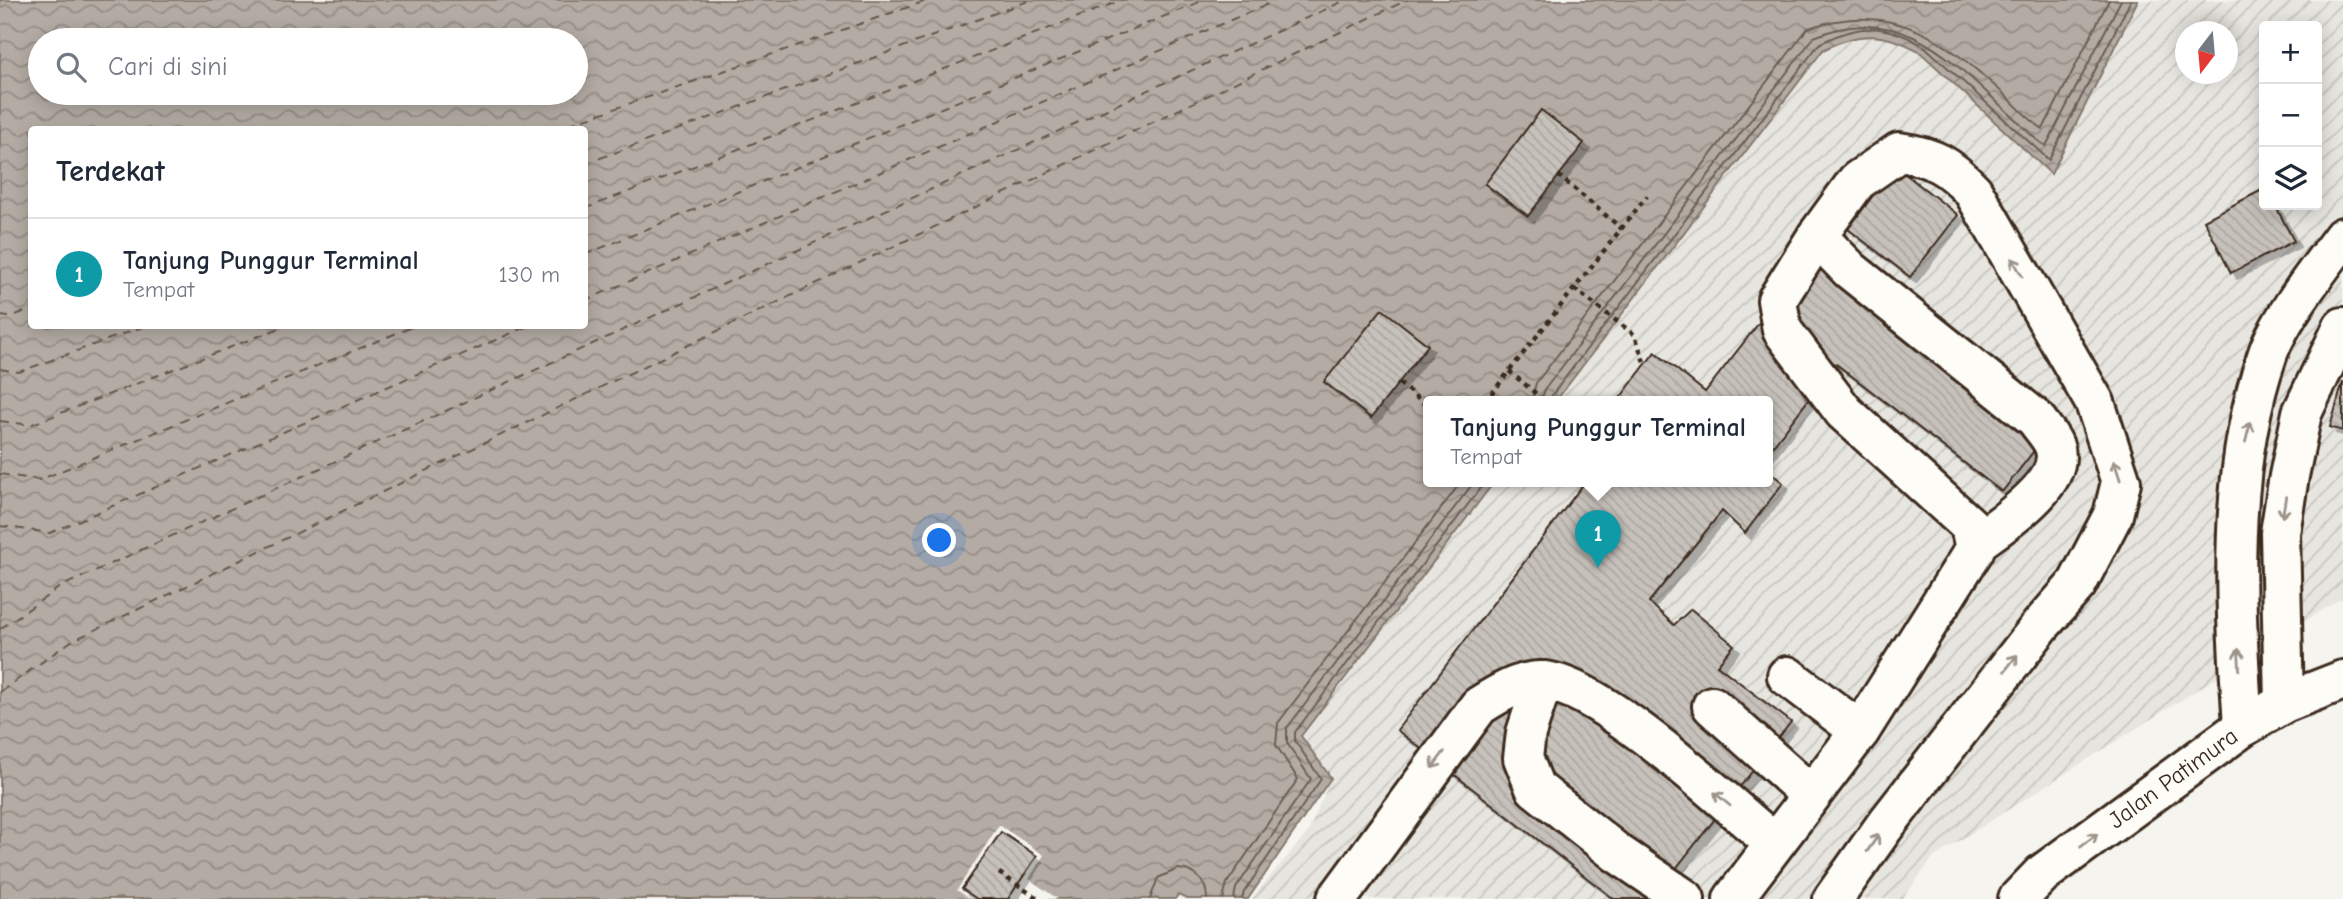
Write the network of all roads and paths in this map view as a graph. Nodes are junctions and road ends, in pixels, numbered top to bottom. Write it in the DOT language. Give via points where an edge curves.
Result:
graph roads {
  1 [pos="1558,175"];
  2 [pos="1647,196"];
  3 [pos="1622,229"];
  4 [pos="1817,236"];
  5 [pos="2343,237"];
  6 [pos="1574,289"];
  7 [pos="2343,327"];
  8 [pos="1645,365"];
  9 [pos="1508,371"];
  10 [pos="1398,383"];
  11 [pos="1489,396"];
  12 [pos="1539,396"];
  13 [pos="1423,403"];
  14 [pos="1976,542"];
  15 [pos="1787,676"];
  16 [pos="2343,680"];
  17 [pos="1542,681"];
  18 [pos="2284,704"];
  19 [pos="1712,705"];
  20 [pos="2243,727"];
  21 [pos="1860,732"];
  22 [pos="1811,795"];
  23 [pos="1774,843"];
  24 [pos="999,873"];
  25 [pos="2030,887"];
  26 [pos="1039,899"];
  27 [pos="1337,899"];
  28 [pos="1685,899"];
  29 [pos="1733,899"];
  30 [pos="1833,899"];
  31 [pos="2003,899"];
  1 -- 3 [label="path"];
  2 -- 3 [label="path"];
  3 -- 6 [label="path"];
  4 -- 14 [label="main road" via="1777,300 1782,330 1844,412 1970,526"];
  4 -- 14 [label="main road" via="1850,270 2036,419 2055,447 2050,474 2028,504"];
  30 -- 4 [label="main road, one-way" via="1884,827 2077,584 2113,515 2122,482 2095,403 1973,191 1956,173 1931,157 1899,152 1857,181"];
  20 -- 5 [label="main road, one-way" via="2235,605 2242,455 2269,351"];
  6 -- 8 [label="path" via="1634,335"];
  6 -- 9 [label="path"];
  7 -- 18 [label="main road, one-way" via="2302,413 2287,487 2280,533"];
  9 -- 11 [label="path"];
  9 -- 12 [label="path"];
  10 -- 13 [label="path"];
  14 -- 21 [label="main road" via="1965,567"];
  15 -- 21 [label="main road"];
  16 -- 18 [label="main road, Jalan Patimura"];
  23 -- 17 [label="main road, one-way" via="1631,724 1584,693"];
  17 -- 27 [label="main road, one-way" via="1505,689 1479,706"];
  17 -- 28 [label="main road" via="1523,758 1535,788"];
  18 -- 20 [label="main road, Jalan Patimura"];
  19 -- 22 [label="main road"];
  25 -- 20 [label="main road, Jalan Patimura, one-way"];
  21 -- 22 [label="main road"];
  22 -- 23 [label="main road"];
  23 -- 29 [label="main road"];
  24 -- 26 [label="path"];
  25 -- 31 [label="main road, Jalan Patimura"];
}
